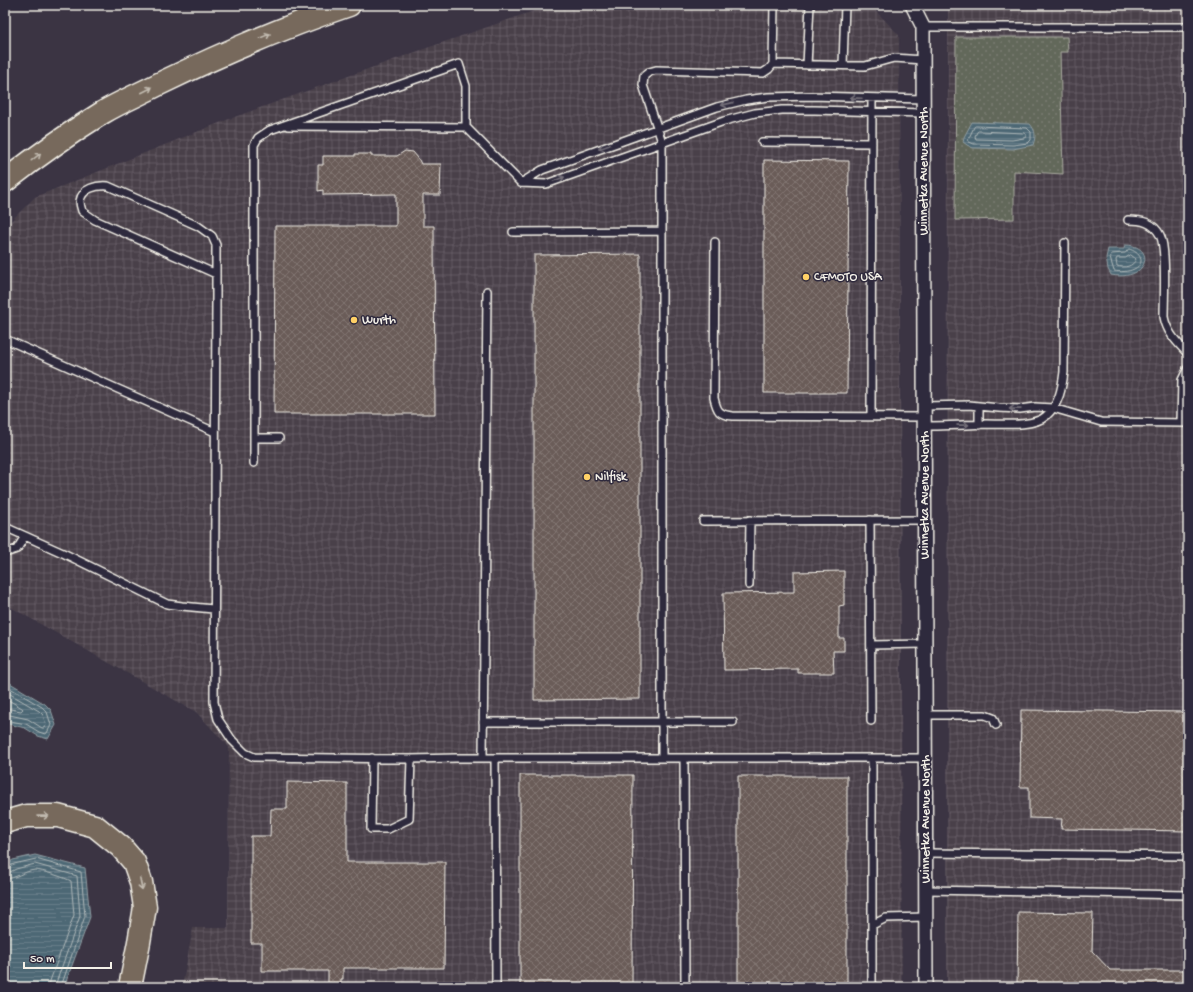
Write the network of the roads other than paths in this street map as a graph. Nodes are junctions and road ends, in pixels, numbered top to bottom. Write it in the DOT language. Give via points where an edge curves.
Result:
graph roads {
  1 [pos="303,5"];
  2 [pos="349,5"];
  3 [pos="774,5"];
  4 [pos="810,5"];
  5 [pos="845,5"];
  6 [pos="912,5"];
  7 [pos="923,27"];
  8 [pos="1188,27"];
  9 [pos="923,60"];
  10 [pos="773,64"];
  11 [pos="807,65"];
  12 [pos="843,65"];
  13 [pos="872,98"];
  14 [pos="923,99"];
  15 [pos="872,112"];
  16 [pos="924,113"];
  17 [pos="282,126"];
  18 [pos="466,127"];
  19 [pos="657,128"];
  20 [pos="662,142"];
  21 [pos="762,142"];
  22 [pos="872,143"];
  23 [pos="5,163"];
  24 [pos="5,181"];
  25 [pos="521,183"];
  26 [pos="1128,220"];
  27 [pos="662,231"];
  28 [pos="513,232"];
  29 [pos="715,242"];
  30 [pos="1064,243"];
  31 [pos="216,274"];
  32 [pos="486,291"];
  33 [pos="5,339"];
  34 [pos="1188,354"];
  35 [pos="1188,368"];
  36 [pos="979,406"];
  37 [pos="1053,408"];
  38 [pos="871,416"];
  39 [pos="924,416"];
  40 [pos="1185,423"];
  41 [pos="979,425"];
  42 [pos="215,432"];
  43 [pos="254,438"];
  44 [pos="279,438"];
  45 [pos="254,463"];
  46 [pos="703,520"];
  47 [pos="750,520"];
  48 [pos="870,520"];
  49 [pos="925,520"];
  50 [pos="5,527"];
  51 [pos="25,536"];
  52 [pos="5,553"];
  53 [pos="749,585"];
  54 [pos="214,609"];
  55 [pos="925,644"];
  56 [pos="871,645"];
  57 [pos="925,715"];
  58 [pos="871,721"];
  59 [pos="483,722"];
  60 [pos="662,722"];
  61 [pos="733,722"];
  62 [pos="996,725"];
  63 [pos="372,758"];
  64 [pos="482,758"];
  65 [pos="495,758"];
  66 [pos="662,758"];
  67 [pos="684,758"];
  68 [pos="872,758"];
  69 [pos="925,758"];
  70 [pos="411,759"];
  71 [pos="5,822"];
  72 [pos="926,853"];
  73 [pos="1188,856"];
  74 [pos="926,890"];
  75 [pos="1188,895"];
  76 [pos="926,916"];
  77 [pos="872,925"];
  78 [pos="130,987"];
  79 [pos="496,987"];
  80 [pos="685,987"];
  81 [pos="872,987"];
  82 [pos="926,987"];
  1 -- 23 [label="highway" via="212,43 138,78 72,114"];
  24 -- 2 [label="highway, one-way" via="61,139 104,112 213,58"];
  3 -- 10 [label="lane"];
  4 -- 11 [label="lane"];
  5 -- 12 [label="lane"];
  6 -- 7 [label="street, Winnetka Avenue North"];
  7 -- 8 [label="lane"];
  7 -- 9 [label="street, Winnetka Avenue North"];
  9 -- 12 [label="lane" via="894,58 865,66"];
  9 -- 14 [label="street, Winnetka Avenue North"];
  10 -- 11 [label="lane"];
  10 -- 19 [label="lane" via="763,72 649,72 644,76 643,84"];
  11 -- 12 [label="lane"];
  13 -- 14 [label="lane"];
  13 -- 15 [label="lane"];
  13 -- 19 [label="lane, one-way" via="760,98 717,107"];
  14 -- 16 [label="street, Winnetka Avenue North"];
  15 -- 16 [label="lane"];
  15 -- 20 [label="lane" via="789,110 755,113"];
  15 -- 22 [label="lane"];
  16 -- 39 [label="street, Winnetka Avenue North"];
  17 -- 18 [label="lane"];
  17 -- 18 [label="lane" via="459,64 466,86"];
  17 -- 43 [label="lane" via="258,138 254,145"];
  18 -- 25 [label="lane"];
  19 -- 20 [label="lane"];
  19 -- 25 [label="lane, one-way" via="542,170"];
  25 -- 20 [label="lane, one-way" via="546,184"];
  20 -- 27 [label="lane"];
  21 -- 22 [label="lane"];
  22 -- 38 [label="lane"];
  26 -- 34 [label="lane" via="1140,220 1151,224 1160,235 1164,251 1166,326"];
  27 -- 28 [label="lane"];
  27 -- 60 [label="lane"];
  29 -- 38 [label="lane" via="714,398 717,410 725,416"];
  30 -- 37 [label="lane" via="1064,372 1063,384"];
  31 -- 31 [label="lane" via="216,245 212,236 198,226 108,186 99,185 84,193 80,201 82,211 95,220"];
  31 -- 42 [label="lane"];
  32 -- 59 [label="lane"];
  33 -- 42 [label="lane"];
  35 -- 40 [label="lane" via="1182,380"];
  37 -- 36 [label="lane, one-way"];
  36 -- 39 [label="lane" via="969,405"];
  36 -- 41 [label="lane"];
  37 -- 40 [label="lane" via="1101,422"];
  37 -- 41 [label="lane" via="1045,417 1033,422 1017,425"];
  38 -- 39 [label="lane"];
  39 -- 41 [label="lane, one-way"];
  39 -- 49 [label="street, Winnetka Avenue North"];
  42 -- 54 [label="lane"];
  43 -- 44 [label="lane"];
  43 -- 45 [label="lane"];
  46 -- 47 [label="lane"];
  47 -- 48 [label="lane"];
  47 -- 53 [label="lane"];
  48 -- 49 [label="lane"];
  48 -- 56 [label="lane"];
  49 -- 55 [label="street, Winnetka Avenue North"];
  50 -- 51 [label="lane"];
  51 -- 52 [label="lane" via="17,549"];
  51 -- 54 [label="lane" via="167,604"];
  54 -- 63 [label="lane" via="214,702 218,719 232,740 245,753 254,758"];
  55 -- 56 [label="lane"];
  55 -- 57 [label="street, Winnetka Avenue North"];
  56 -- 58 [label="lane"];
  57 -- 62 [label="lane" via="985,715 993,718"];
  57 -- 69 [label="street, Winnetka Avenue North"];
  59 -- 60 [label="lane"];
  59 -- 64 [label="lane"];
  60 -- 61 [label="lane"];
  60 -- 66 [label="lane"];
  63 -- 70 [label="lane"];
  63 -- 70 [label="lane" via="371,830 388,830 409,819"];
  64 -- 65 [label="lane"];
  64 -- 70 [label="lane"];
  65 -- 66 [label="lane"];
  65 -- 79 [label="lane"];
  66 -- 67 [label="lane"];
  67 -- 68 [label="lane"];
  67 -- 80 [label="lane"];
  68 -- 69 [label="lane"];
  68 -- 77 [label="lane"];
  69 -- 72 [label="street, Winnetka Avenue North"];
  71 -- 78 [label="highway, one-way" via="26,816 58,816 95,826 121,847 134,862 141,882 145,907"];
  72 -- 73 [label="lane"];
  72 -- 74 [label="street, Winnetka Avenue North"];
  74 -- 75 [label="lane"];
  74 -- 76 [label="street, Winnetka Avenue North"];
  76 -- 77 [label="lane" via="886,918"];
  76 -- 82 [label="street, Winnetka Avenue North"];
  77 -- 81 [label="lane"];
}
